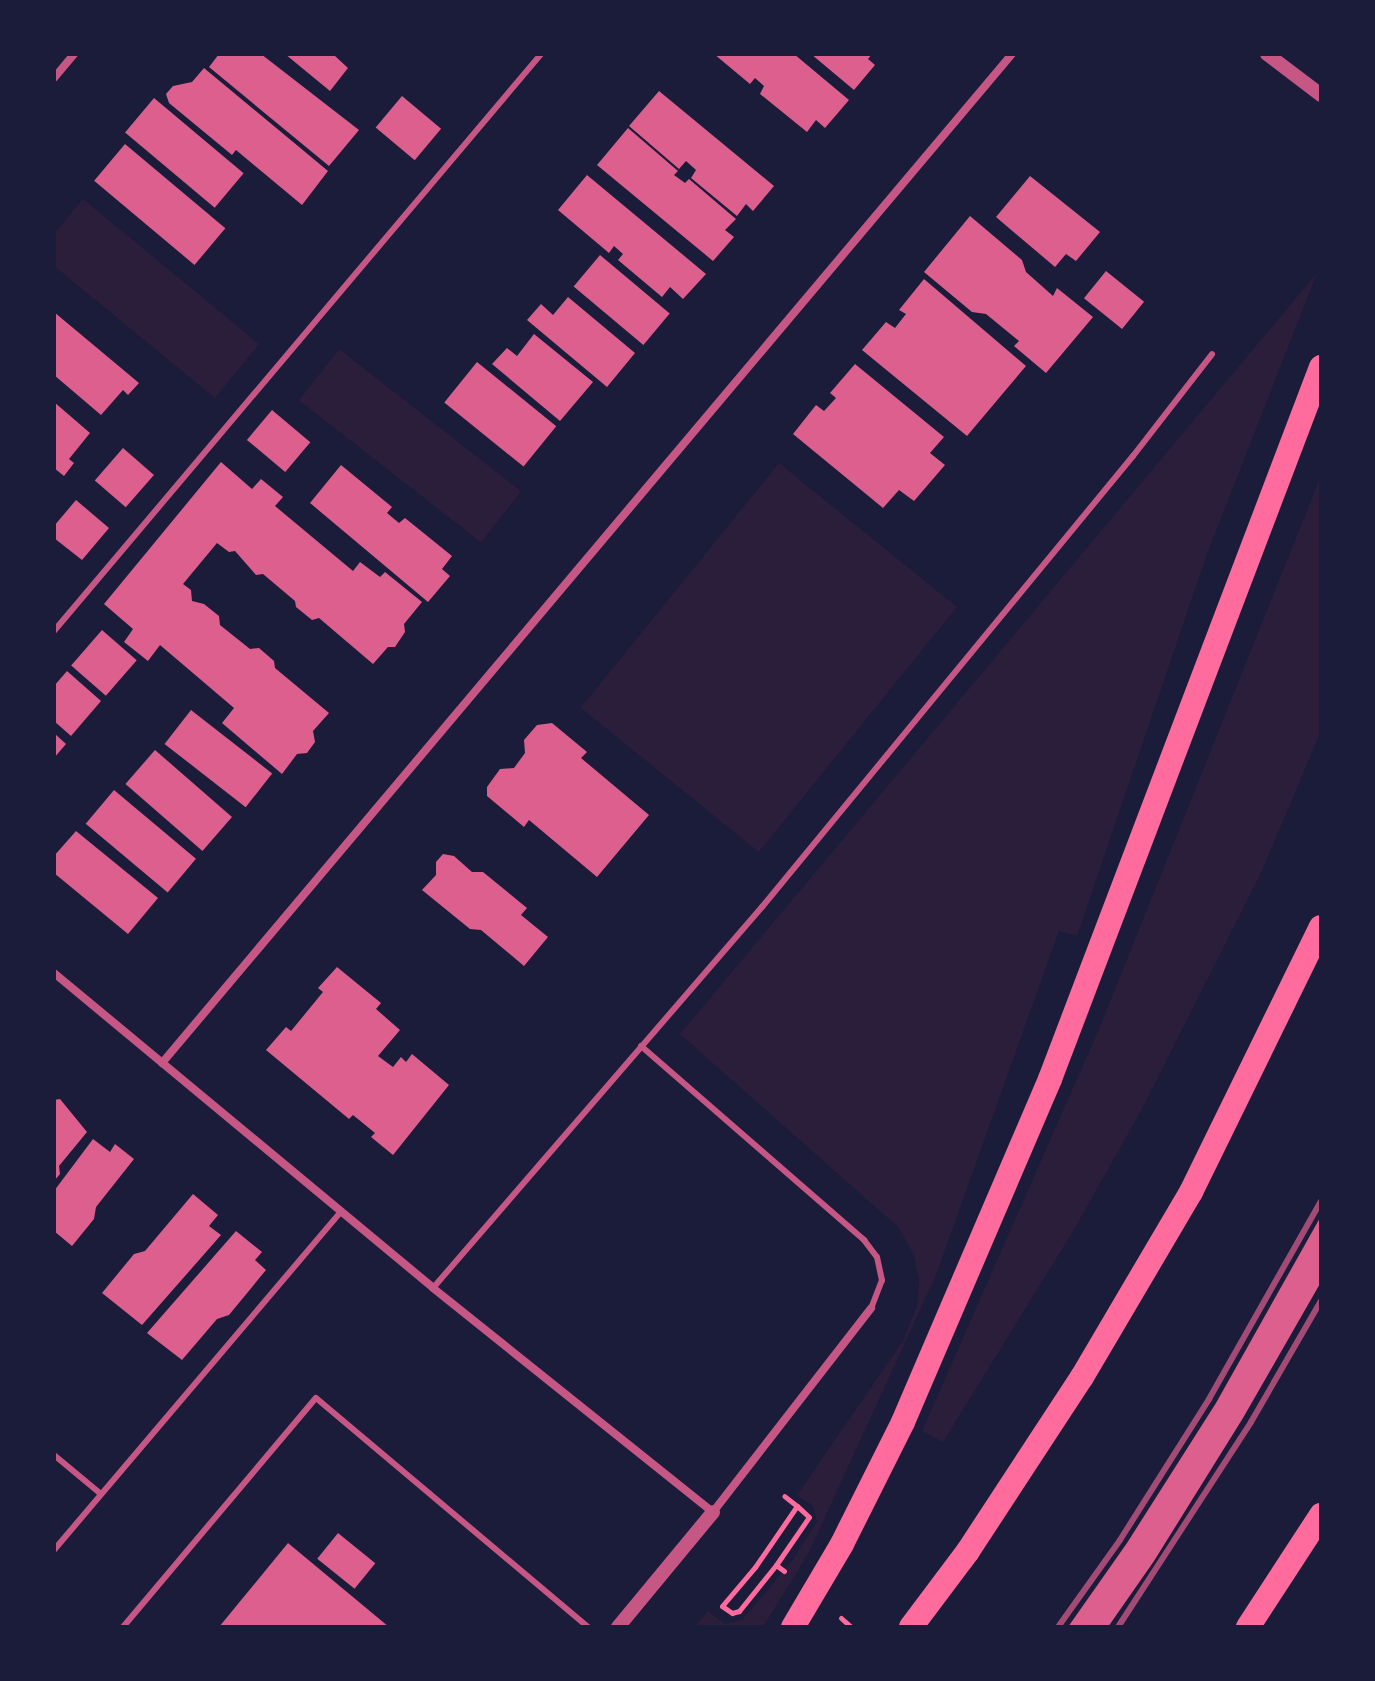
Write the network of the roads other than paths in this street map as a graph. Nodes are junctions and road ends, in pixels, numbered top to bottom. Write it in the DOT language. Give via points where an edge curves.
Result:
graph roads {
  1 [pos="74,54"];
  2 [pos="541,54"];
  3 [pos="1012,54"];
  4 [pos="1267,54"];
  5 [pos="54,78"];
  6 [pos="1321,95"];
  7 [pos="1212,354"];
  8 [pos="1321,367"];
  9 [pos="54,631"];
  10 [pos="1321,927"];
  11 [pos="54,973"];
  12 [pos="641,1046"];
  13 [pos="162,1063"];
  14 [pos="341,1212"];
  15 [pos="433,1288"];
  16 [pos="871,1308"];
  17 [pos="54,1455"];
  18 [pos="101,1494"];
  19 [pos="713,1512"];
  20 [pos="1321,1515"];
  21 [pos="54,1550"];
  22 [pos="123,1627"];
  23 [pos="588,1627"];
  24 [pos="618,1627"];
  25 [pos="793,1627"];
  26 [pos="911,1627"];
  27 [pos="1248,1627"];
  1 -- 5 [label="street"];
  2 -- 9 [label="lane"];
  3 -- 13 [label="street"];
  4 -- 6 [label="street"];
  7 -- 12 [label="lane" via="872,773"];
  8 -- 25 [label="highway" via="1044,1093 903,1422"];
  10 -- 26 [label="highway" via="1191,1192 1082,1377 968,1551"];
  11 -- 13 [label="street"];
  12 -- 15 [label="lane"];
  12 -- 16 [label="lane" via="864,1240 877,1257 882,1280"];
  13 -- 14 [label="street"];
  14 -- 15 [label="street"];
  14 -- 18 [label="lane"];
  15 -- 19 [label="street"];
  16 -- 19 [label="street"];
  17 -- 18 [label="lane"];
  18 -- 21 [label="lane"];
  19 -- 24 [label="street"];
  20 -- 27 [label="highway"];
  22 -- 23 [label="lane" via="316,1398"];
}
